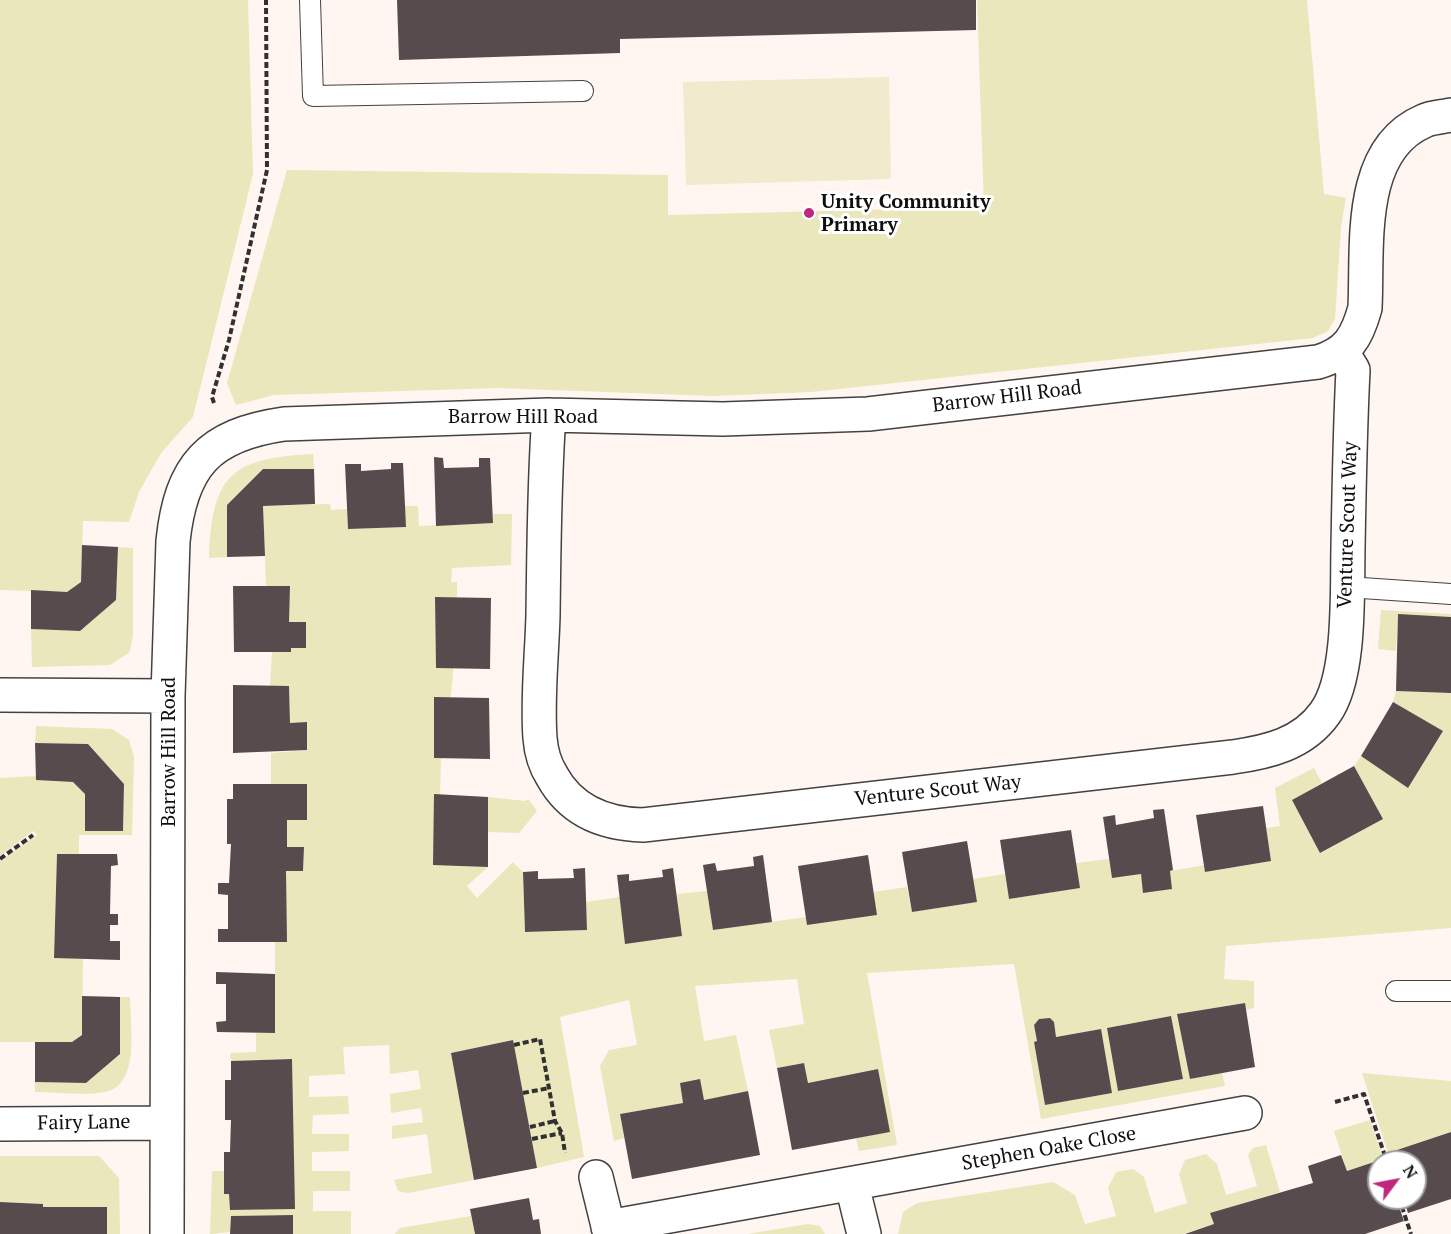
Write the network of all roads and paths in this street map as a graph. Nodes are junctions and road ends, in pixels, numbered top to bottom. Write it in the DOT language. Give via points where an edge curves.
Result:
graph roads {
  1 [pos="266,0"];
  2 [pos="310,0"];
  3 [pos="583,91"];
  4 [pos="1451,115"];
  5 [pos="1342,351"];
  6 [pos="216,408"];
  7 [pos="549,415"];
  8 [pos="1347,587"];
  9 [pos="1451,594"];
  10 [pos="0,695"];
  11 [pos="168,696"];
  12 [pos="33,835"];
  13 [pos="0,859"];
  14 [pos="1396,991"];
  15 [pos="1451,991"];
  16 [pos="514,1045"];
  17 [pos="549,1088"];
  18 [pos="523,1093"];
  19 [pos="1335,1102"];
  20 [pos="1245,1113"];
  21 [pos="555,1121"];
  22 [pos="167,1123"];
  23 [pos="0,1124"];
  24 [pos="530,1127"];
  25 [pos="562,1133"];
  26 [pos="532,1139"];
  27 [pos="1383,1150"];
  28 [pos="567,1159"];
  29 [pos="596,1177"];
  30 [pos="852,1185"];
  31 [pos="1403,1210"];
  32 [pos="609,1230"];
  33 [pos="167,1234"];
  34 [pos="864,1234"];
  35 [pos="1411,1234"];
  1 -- 6 [label="path" via="267,170 229,340 212,397"];
  2 -- 3 [label="lane" via="313,96"];
  4 -- 5 [label="street" via="1424,121 1398,139 1379,166 1371,193 1365,308 1356,338"];
  5 -- 7 [label="street, Barrow Hill Road" via="1318,362 868,414 723,419"];
  5 -- 8 [label="street, Venture Scout Way" via="1353,370"];
  7 -- 8 [label="street, Venture Scout Way" via="540,692 542,752 564,795 589,814 615,823 643,825 1269,752 1310,729 1325,714 1337,691"];
  7 -- 11 [label="street, Barrow Hill Road" via="284,424 249,430 214,449 201,459 186,483 175,521"];
  8 -- 9 [label="lane"];
  10 -- 11 [label="street"];
  11 -- 22 [label="street, Barrow Hill Road"];
  12 -- 13 [label="path"];
  14 -- 15 [label="lane"];
  16 -- 17 [label="path" via="540,1040"];
  17 -- 18 [label="path"];
  17 -- 21 [label="path"];
  19 -- 27 [label="path" via="1364,1094"];
  20 -- 30 [label="street, Stephen Oake Close"];
  21 -- 24 [label="path"];
  21 -- 25 [label="path"];
  22 -- 23 [label="street, Fairy Lane"];
  22 -- 33 [label="street, Barrow Hill Road"];
  25 -- 26 [label="path"];
  25 -- 28 [label="path"];
  29 -- 32 [label="street, Stephen Oake Close"];
  30 -- 32 [label="street, Stephen Oake Close"];
  30 -- 34 [label="street"];
  31 -- 35 [label="path"];
}
